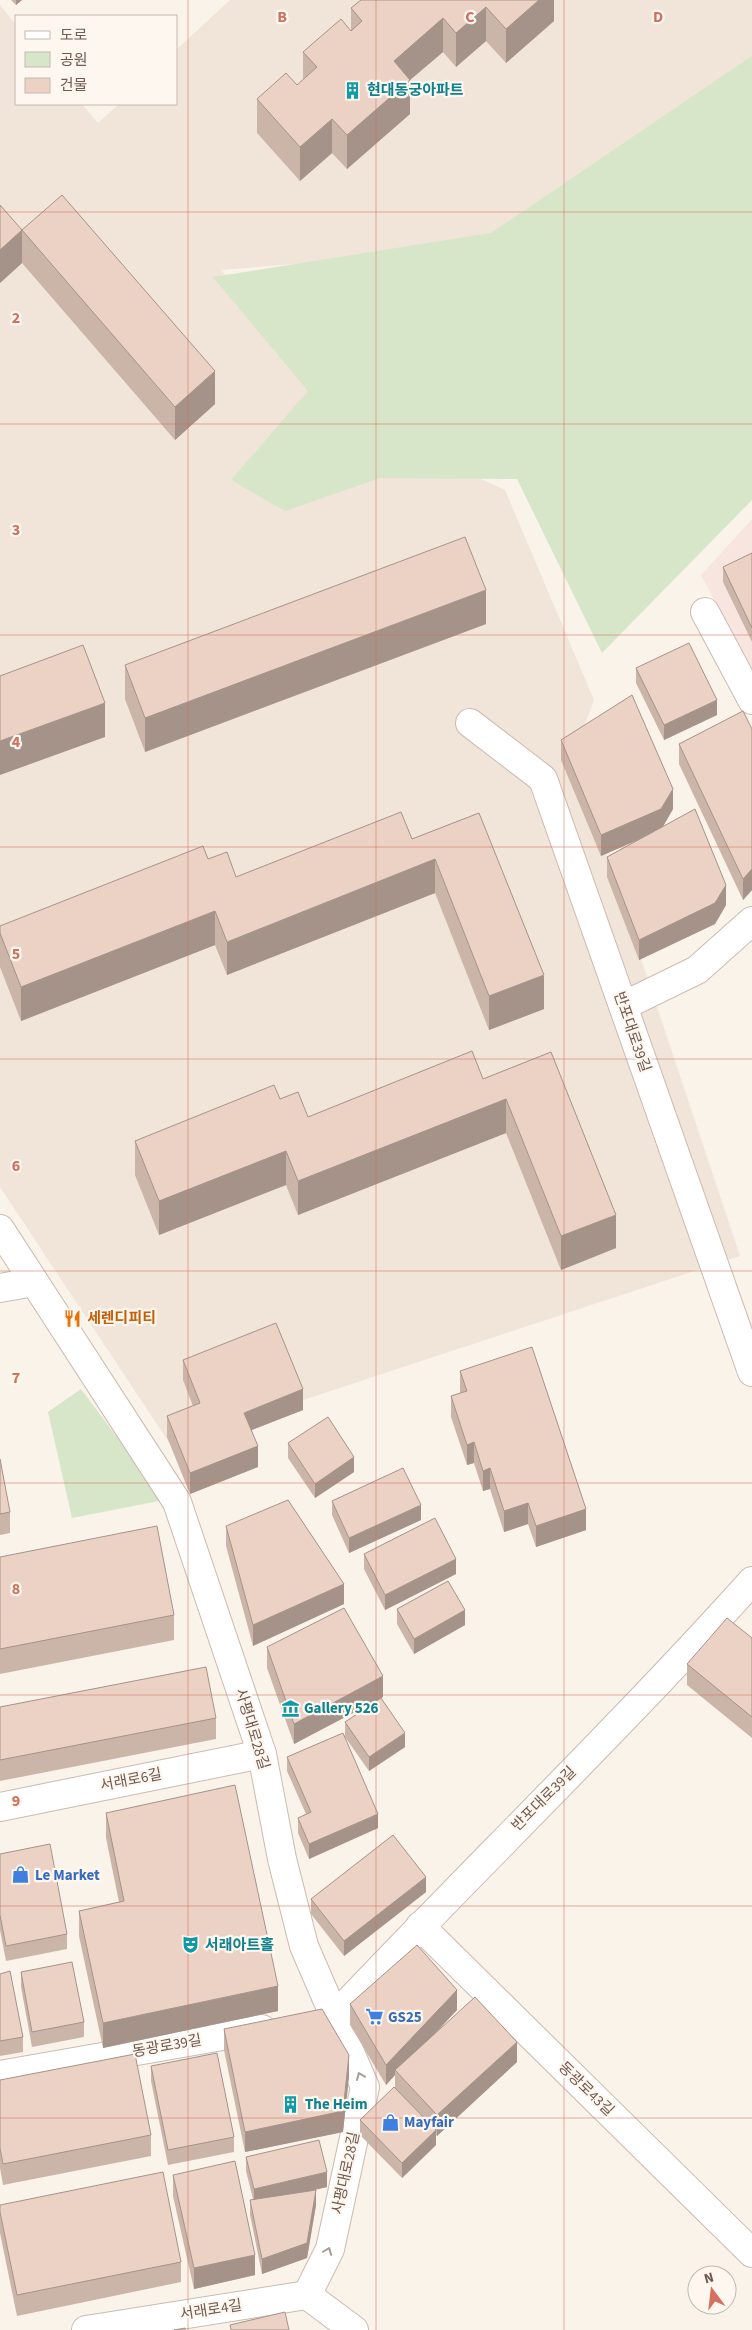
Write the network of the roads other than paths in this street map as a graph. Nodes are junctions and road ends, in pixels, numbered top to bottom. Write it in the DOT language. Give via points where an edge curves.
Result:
graph roads {
  1 [pos="705,612"];
  2 [pos="752,700"];
  3 [pos="470,723"];
  4 [pos="752,921"];
  5 [pos="623,1006"];
  6 [pos="0,1229"];
  7 [pos="34,1282"];
  8 [pos="0,1288"];
  9 [pos="752,1372"];
  10 [pos="752,1581"];
  11 [pos="262,1754"];
  12 [pos="0,1807"];
  13 [pos="420,1926"];
  14 [pos="334,2016"];
  15 [pos="0,2075"];
  16 [pos="752,2252"];
  17 [pos="307,2295"];
  18 [pos="199,2321"];
  19 [pos="86,2330"];
  20 [pos="354,2330"];
  1 -- 2 [label="street"];
  3 -- 5 [label="street, 반포대로39길" via="543,779"];
  4 -- 5 [label="street" via="697,970"];
  5 -- 9 [label="street, 반포대로39길"];
  6 -- 7 [label="street, 사평대로28길"];
  7 -- 8 [label="street"];
  7 -- 11 [label="street, 사평대로28길" via="177,1502"];
  10 -- 13 [label="street, 반포대로39길" via="652,1690"];
  11 -- 12 [label="street, 서래로6길"];
  11 -- 14 [label="street, 사평대로28길" via="282,1859 304,1946"];
  13 -- 14 [label="street, 반포대로39길"];
  13 -- 16 [label="street, 동광로43길"];
  14 -- 15 [label="street, 동광로39길"];
  17 -- 14 [label="street, 사평대로28길, one-way" via="330,2249 365,2087"];
  17 -- 18 [label="street, 서래로4길"];
  17 -- 20 [label="street"];
  18 -- 19 [label="street, 서래로4길"];
}
